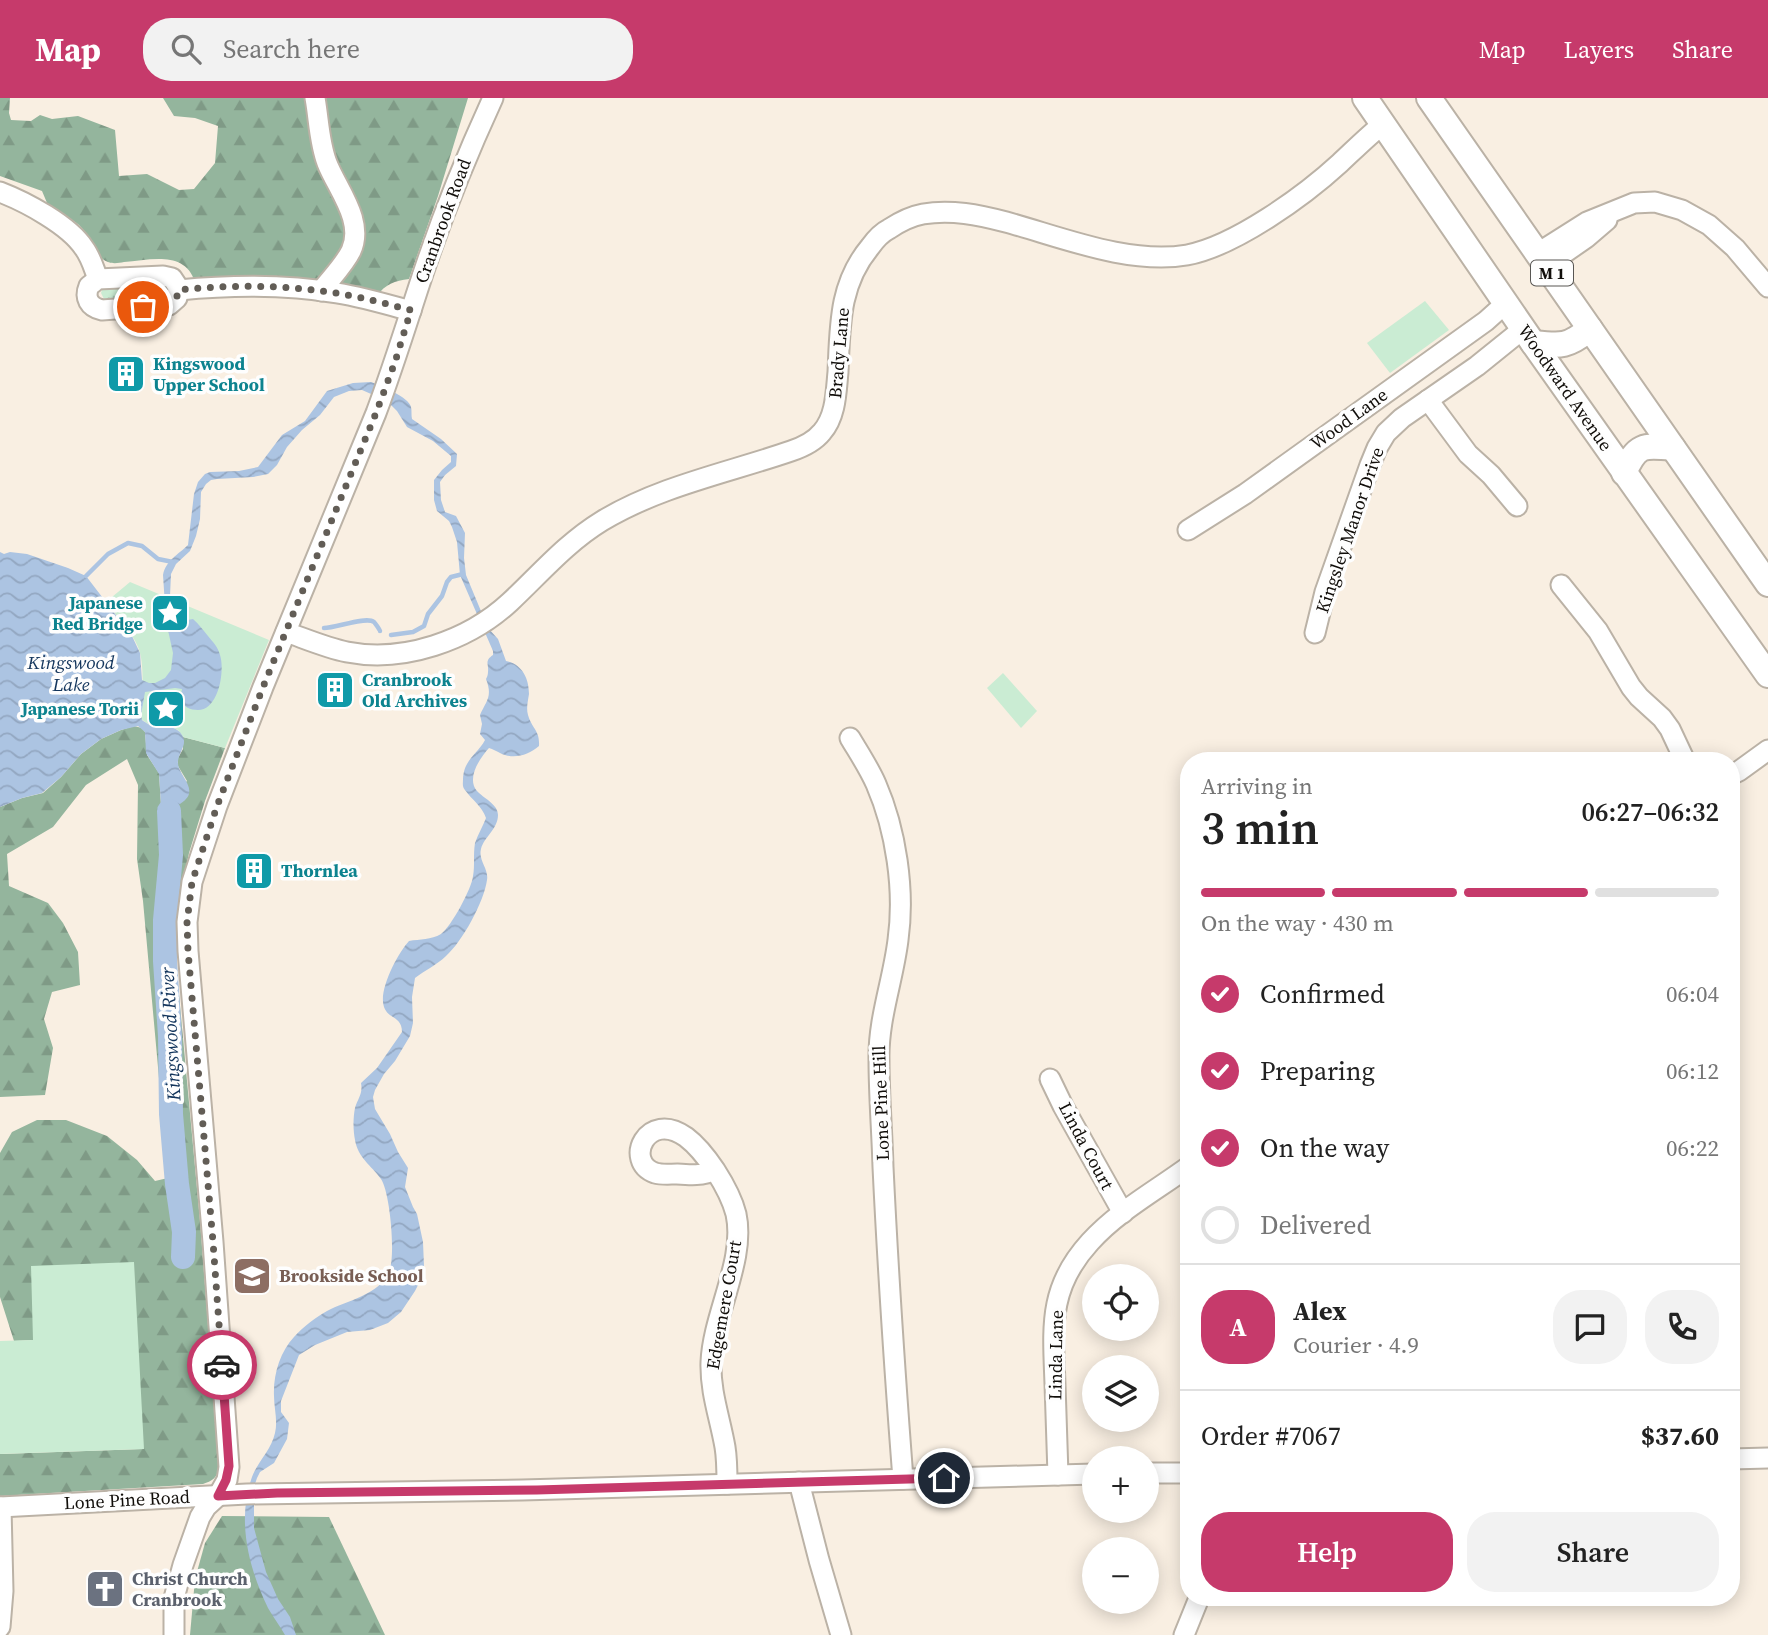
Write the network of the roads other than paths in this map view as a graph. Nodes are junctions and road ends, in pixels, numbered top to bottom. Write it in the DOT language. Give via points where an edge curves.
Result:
graph roads {
  1 [pos="315,98"];
  2 [pos="493,98"];
  3 [pos="1365,98"];
  4 [pos="1429,98"];
  5 [pos="1383,124"];
  6 [pos="0,192"];
  7 [pos="1542,259"];
  8 [pos="98,279"];
  9 [pos="1768,287"];
  10 [pos="179,290"];
  11 [pos="321,291"];
  12 [pos="1506,303"];
  13 [pos="411,310"];
  14 [pos="1590,329"];
  15 [pos="1528,336"];
  16 [pos="1428,400"];
  17 [pos="1673,448"];
  18 [pos="1624,473"];
  19 [pos="1517,506"];
  20 [pos="1188,530"];
  21 [pos="1768,584"];
  22 [pos="1561,585"];
  23 [pos="286,632"];
  24 [pos="1315,633"];
  25 [pos="1768,676"];
  26 [pos="850,738"];
  27 [pos="1768,750"];
  28 [pos="1681,752"];
  29 [pos="1740,770"];
  30 [pos="1050,1079"];
  31 [pos="715,1170"];
  32 [pos="1180,1173"];
  33 [pos="1123,1213"];
  34 [pos="1768,1458"];
  35 [pos="1740,1459"];
  36 [pos="1180,1473"];
  37 [pos="1082,1474"];
  38 [pos="1159,1474"];
  39 [pos="1058,1475"];
  40 [pos="903,1479"];
  41 [pos="799,1482"];
  42 [pos="727,1484"];
  43 [pos="218,1496"];
  44 [pos="1,1507"];
  45 [pos="1196,1606"];
  46 [pos="0,1627"];
  47 [pos="174,1635"];
  48 [pos="841,1635"];
  49 [pos="1184,1635"];
  1 -- 11 [label="street" via="323,151 347,205 354,237 350,252"];
  2 -- 13 [label="street, Cranbrook Road"];
  3 -- 5 [label="main road, Woodward Avenue"];
  4 -- 7 [label="main road, M 1"];
  5 -- 12 [label="main road, Woodward Avenue"];
  5 -- 23 [label="street, Brady Lane" via="1270,216 1189,254 1117,252 962,212 920,215 887,229 860,258 848,284 834,409 816,439 791,452 664,491 615,513 565,548 508,604 455,638 394,654 371,654 346,652"];
  6 -- 8 [label="street" via="72,234 88,253"];
  7 -- 9 [label="street" via="1586,237 1621,209 1655,202 1696,217 1726,239"];
  7 -- 14 [label="main road, M 1"];
  8 -- 10 [label="street" via="163,276 175,280"];
  8 -- 10 [label="street" via="87,295 99,309 169,305"];
  10 -- 11 [label="street" via="257,287"];
  11 -- 13 [label="street"];
  12 -- 15 [label="main road, Woodward Avenue"];
  12 -- 20 [label="street, Wood Lane" via="1245,494"];
  13 -- 23 [label="street, Cranbrook Road" via="376,413"];
  14 -- 15 [label="main road" via="1564,345"];
  14 -- 17 [label="main road, M 1"];
  15 -- 16 [label="street, Kingsley Manor Drive"];
  15 -- 18 [label="main road, Woodward Avenue"];
  16 -- 19 [label="street" via="1468,454"];
  16 -- 24 [label="street, Kingsley Manor Drive" via="1386,433 1377,448 1325,592"];
  17 -- 18 [label="main road" via="1648,445 1632,455"];
  17 -- 21 [label="main road, M 1"];
  18 -- 25 [label="main road, Woodward Avenue"];
  22 -- 28 [label="street" via="1598,631 1631,687 1670,729"];
  23 -- 43 [label="street, Cranbrook Road" via="199,859 187,922 229,1466"];
  26 -- 40 [label="street, Lone Pine Hill" via="881,798 892,836 900,897 879,1061"];
  27 -- 29 [label="street"];
  30 -- 33 [label="street, Linda Court"];
  31 -- 42 [label="street, Edgemere Court" via="737,1218 735,1258 711,1362"];
  32 -- 33 [label="street, Linda Lane"];
  33 -- 39 [label="street, Linda Lane" via="1076,1259 1055,1309"];
  34 -- 35 [label="street"];
  36 -- 38 [label="street"];
  37 -- 39 [label="street, Lone Pine Road"];
  39 -- 40 [label="street, Lone Pine Road"];
  40 -- 41 [label="street, Lone Pine Road"];
  41 -- 42 [label="street, Lone Pine Road"];
  41 -- 48 [label="street"];
  42 -- 43 [label="street, Lone Pine Road"];
  43 -- 44 [label="street, Lone Pine Road"];
  43 -- 47 [label="street, Cranbrook Road" via="200,1517 183,1564 174,1598"];
  44 -- 46 [label="street"];
  45 -- 49 [label="street"];
}
